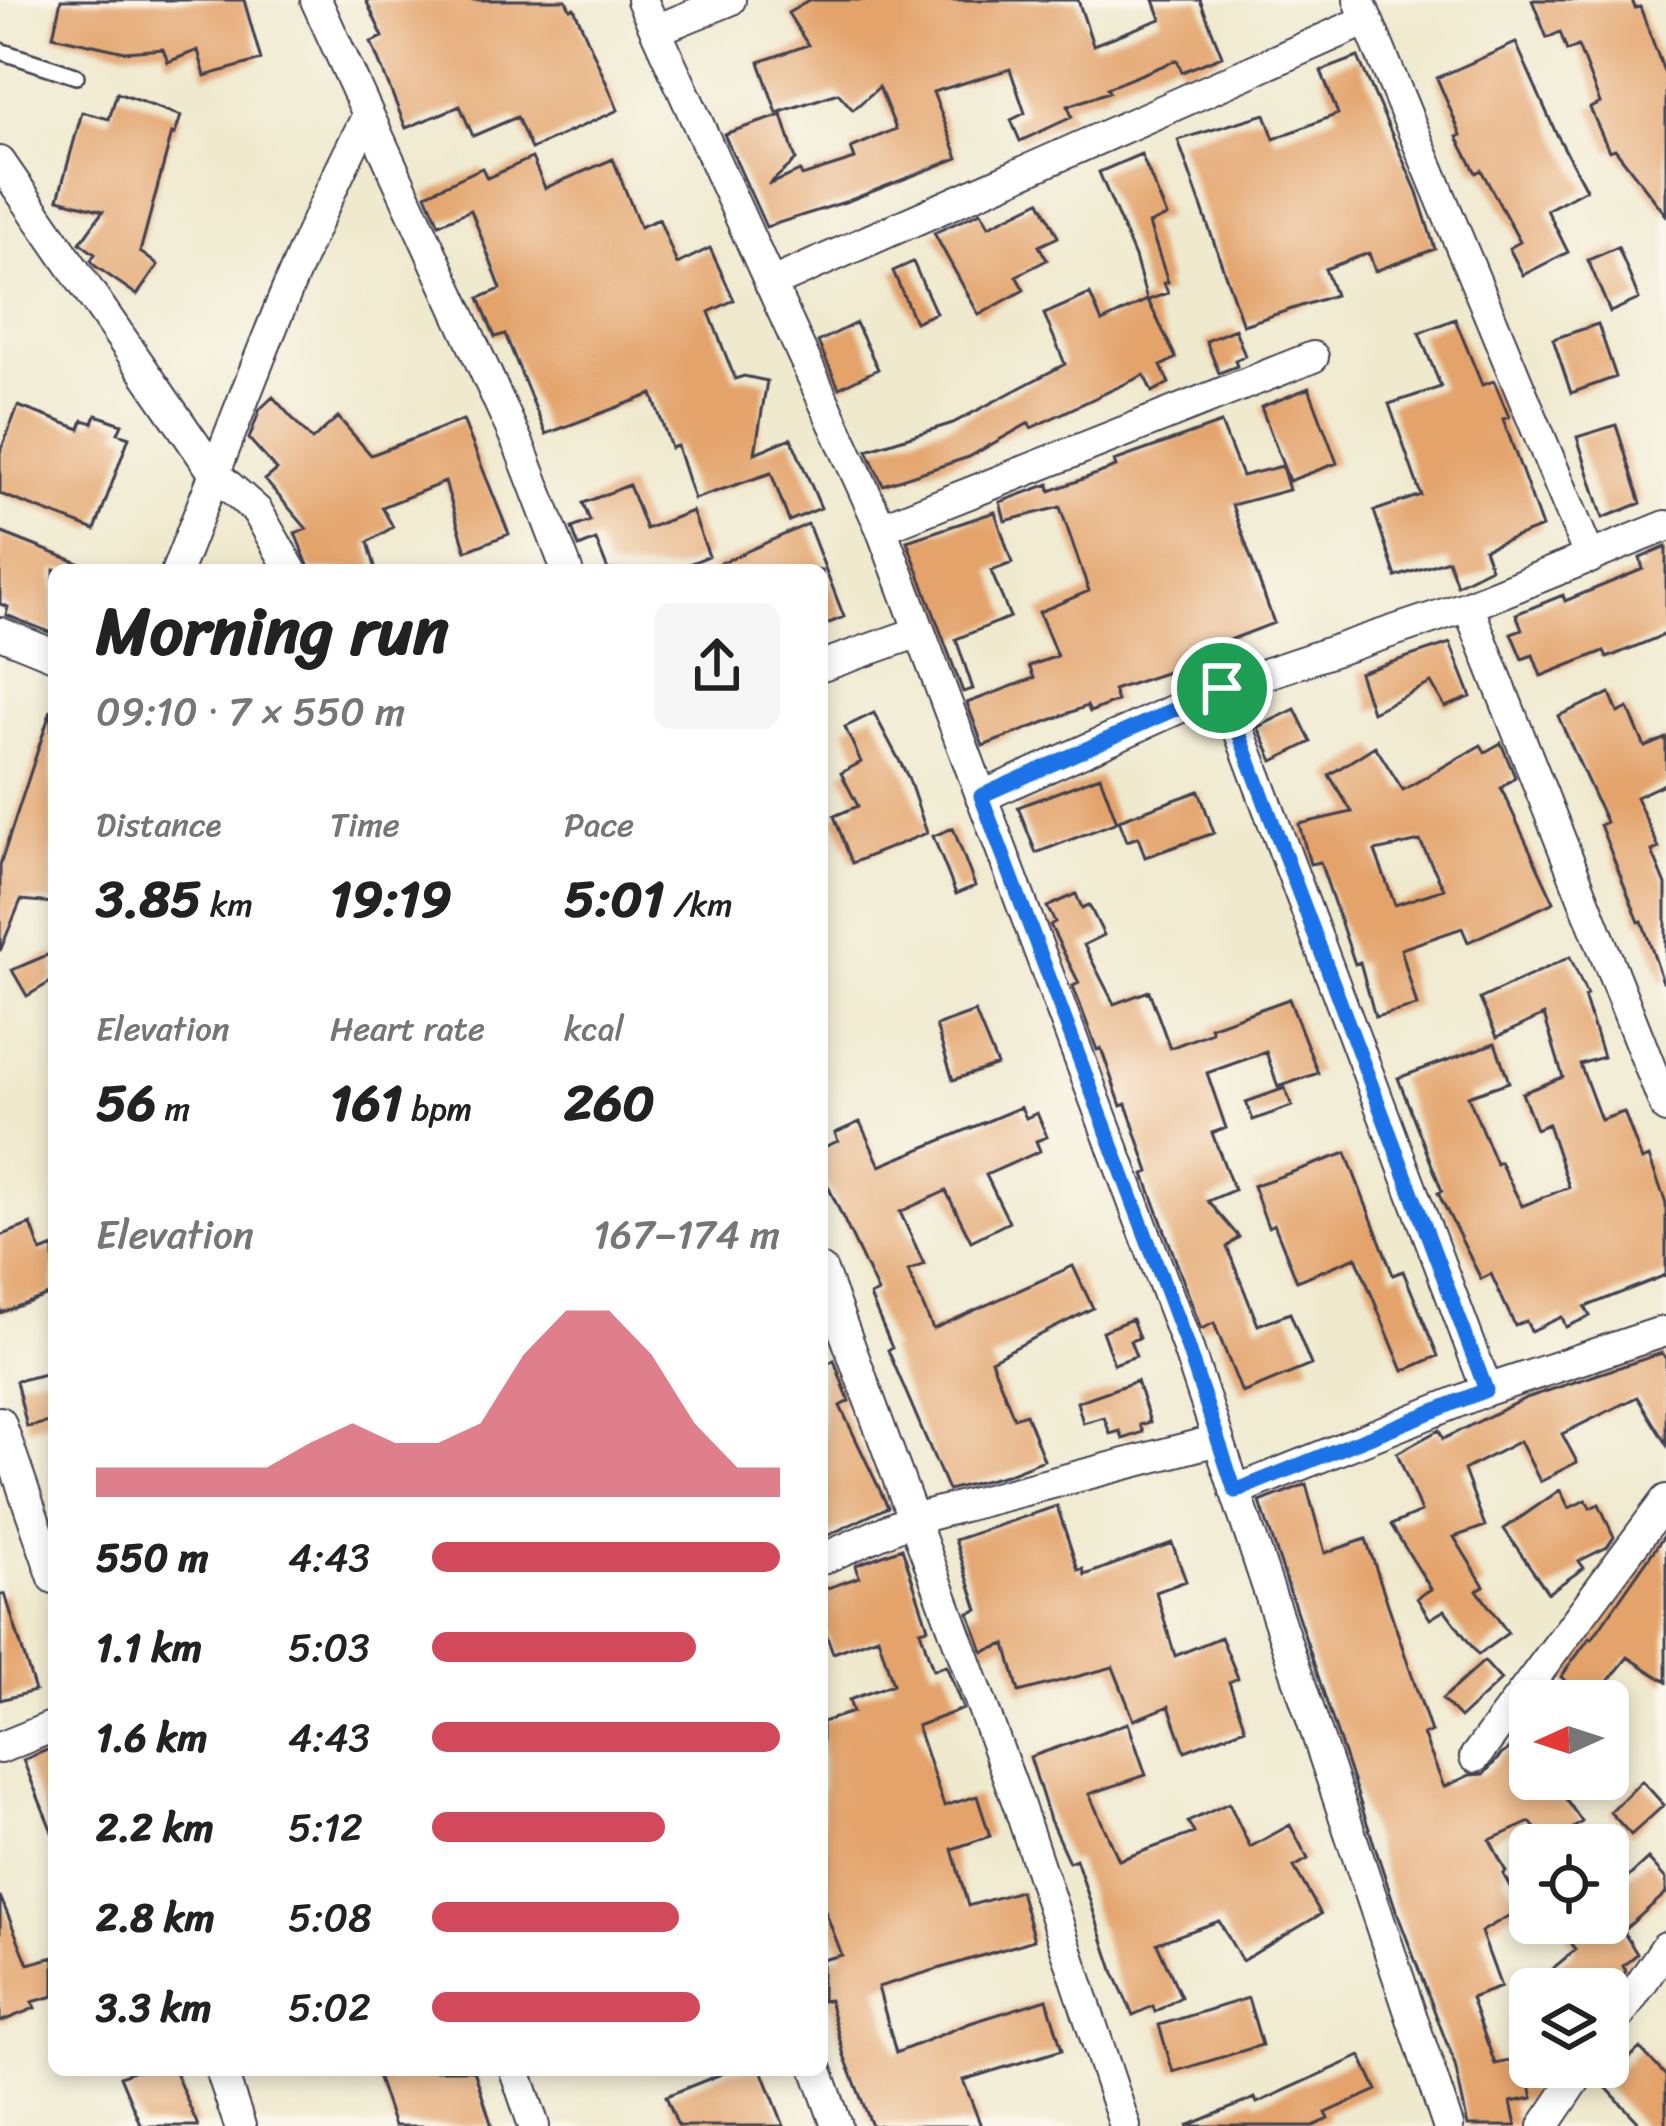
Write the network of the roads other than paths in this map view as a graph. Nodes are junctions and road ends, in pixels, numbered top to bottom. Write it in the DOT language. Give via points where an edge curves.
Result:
graph roads {
  1 [pos="316,0"];
  2 [pos="642,0"];
  3 [pos="730,0"];
  4 [pos="1363,10"];
  5 [pos="656,30"];
  6 [pos="0,51"];
  7 [pos="76,76"];
  8 [pos="368,117"];
  9 [pos="0,162"];
  10 [pos="770,284"];
  11 [pos="1313,357"];
  12 [pos="215,473"];
  13 [pos="1666,526"];
  14 [pos="881,528"];
  15 [pos="1590,558"];
  16 [pos="179,564"];
  17 [pos="288,564"];
  18 [pos="565,564"];
  19 [pos="1468,606"];
  20 [pos="919,632"];
  21 [pos="0,633"];
  22 [pos="48,653"];
  23 [pos="828,664"];
  24 [pos="1222,688"];
  25 [pos="981,796"];
  26 [pos="1666,1108"];
  27 [pos="828,1286"];
  28 [pos="1662,1332"];
  29 [pos="1486,1390"];
  30 [pos="0,1422"];
  31 [pos="1219,1440"];
  32 [pos="1235,1491"];
  33 [pos="1666,1500"];
  34 [pos="913,1519"];
  35 [pos="828,1556"];
  36 [pos="48,1561"];
  37 [pos="48,1728"];
  38 [pos="0,1748"];
  39 [pos="1474,1757"];
  40 [pos="1666,1947"];
  41 [pos="1629,2001"];
  42 [pos="223,2076"];
  43 [pos="517,2076"];
  44 [pos="819,2076"];
  45 [pos="1570,2088"];
  46 [pos="240,2126"];
  47 [pos="534,2126"];
  48 [pos="837,2126"];
  49 [pos="1125,2126"];
  50 [pos="1448,2126"];
  51 [pos="1544,2126"];
  1 -- 8 [label="street"];
  2 -- 5 [label="street"];
  3 -- 5 [label="street"];
  4 -- 10 [label="street"];
  4 -- 15 [label="street"];
  5 -- 10 [label="street"];
  6 -- 7 [label="lane"];
  8 -- 12 [label="street" via="324,200"];
  8 -- 18 [label="street"];
  9 -- 12 [label="street"];
  10 -- 14 [label="street"];
  11 -- 14 [label="street"];
  12 -- 16 [label="street"];
  12 -- 17 [label="street" via="257,511"];
  13 -- 15 [label="street"];
  14 -- 20 [label="street"];
  15 -- 19 [label="street"];
  19 -- 24 [label="street"];
  19 -- 26 [label="street"];
  20 -- 23 [label="street"];
  20 -- 25 [label="street"];
  21 -- 22 [label="street"];
  24 -- 25 [label="street"];
  24 -- 29 [label="street"];
  25 -- 31 [label="street"];
  27 -- 34 [label="street"];
  28 -- 29 [label="street"];
  29 -- 32 [label="street"];
  30 -- 36 [label="street"];
  31 -- 32 [label="street"];
  31 -- 34 [label="street"];
  32 -- 50 [label="street"];
  33 -- 39 [label="street"];
  34 -- 35 [label="street"];
  34 -- 49 [label="street"];
  37 -- 38 [label="street"];
  40 -- 41 [label="street"];
  42 -- 46 [label="street"];
  43 -- 47 [label="street"];
  44 -- 48 [label="street"];
  45 -- 51 [label="street"];
}
